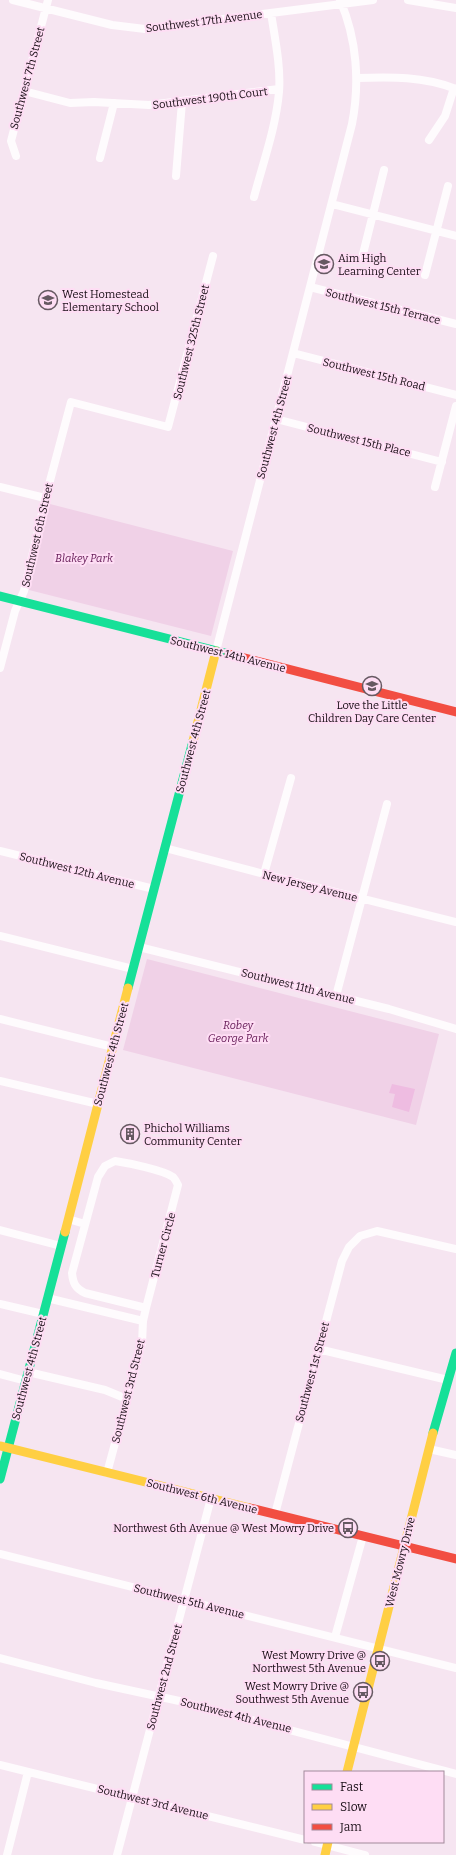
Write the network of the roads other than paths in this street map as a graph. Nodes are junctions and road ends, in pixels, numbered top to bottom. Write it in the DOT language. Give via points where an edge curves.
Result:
graph roads {
  1 [pos="13,0"];
  2 [pos="48,0"];
  3 [pos="373,0"];
  4 [pos="408,0"];
  5 [pos="425,1"];
  6 [pos="341,2"];
  7 [pos="456,8"];
  8 [pos="46,9"];
  9 [pos="271,13"];
  10 [pos="357,78"];
  11 [pos="455,88"];
  12 [pos="279,89"];
  13 [pos="24,91"];
  14 [pos="182,102"];
  15 [pos="114,103"];
  16 [pos="429,140"];
  17 [pos="16,156"];
  18 [pos="100,158"];
  19 [pos="384,170"];
  20 [pos="176,176"];
  21 [pos="448,186"];
  22 [pos="254,197"];
  23 [pos="332,204"];
  24 [pos="373,215"];
  25 [pos="436,231"];
  26 [pos="456,236"];
  27 [pos="213,256"];
  28 [pos="362,258"];
  29 [pos="424,275"];
  30 [pos="310,287"];
  31 [pos="456,324"];
  32 [pos="293,353"];
  33 [pos="456,395"];
  34 [pos="71,402"];
  35 [pos="456,406"];
  36 [pos="276,419"];
  37 [pos="442,462"];
  38 [pos="0,487"];
  39 [pos="435,488"];
  40 [pos="45,498"];
  41 [pos="0,596"];
  42 [pos="20,601"];
  43 [pos="216,650"];
  44 [pos="0,668"];
  45 [pos="456,712"];
  46 [pos="291,778"];
  47 [pos="387,804"];
  48 [pos="165,848"];
  49 [pos="0,851"];
  50 [pos="264,874"];
  51 [pos="154,889"];
  52 [pos="363,900"];
  53 [pos="456,922"];
  54 [pos="0,936"];
  55 [pos="139,946"];
  56 [pos="133,969"];
  57 [pos="336,996"];
  58 [pos="0,1019"];
  59 [pos="456,1029"];
  60 [pos="113,1047"];
  61 [pos="0,1080"];
  62 [pos="98,1104"];
  63 [pos="68,1219"];
  64 [pos="85,1224"];
  65 [pos="0,1230"];
  66 [pos="61,1246"];
  67 [pos="456,1248"];
  68 [pos="47,1298"];
  69 [pos="0,1304"];
  70 [pos="146,1308"];
  71 [pos="43,1314"];
  72 [pos="143,1321"];
  73 [pos="318,1349"];
  74 [pos="456,1353"];
  75 [pos="0,1374"];
  76 [pos="27,1376"];
  77 [pos="448,1380"];
  78 [pos="127,1399"];
  79 [pos="4,1447"];
  80 [pos="430,1449"];
  81 [pos="456,1455"];
  82 [pos="107,1473"];
  83 [pos="0,1479"];
  84 [pos="211,1498"];
  85 [pos="275,1514"];
  86 [pos="362,1536"];
  87 [pos="404,1547"];
  88 [pos="0,1554"];
  89 [pos="456,1559"];
  90 [pos="184,1600"];
  91 [pos="335,1637"];
  92 [pos="378,1648"];
  93 [pos="0,1658"];
  94 [pos="456,1668"];
  95 [pos="159,1697"];
  96 [pos="354,1747"];
  97 [pos="0,1765"];
  98 [pos="347,1771"];
  99 [pos="28,1772"];
  100 [pos="456,1774"];
  101 [pos="132,1797"];
  102 [pos="304,1840"];
  103 [pos="328,1844"];
  104 [pos="7,1855"];
  105 [pos="117,1855"];
  106 [pos="325,1855"];
  107 [pos="365,1855"];
  1 -- 8 [label="street, Southwest 17th Avenue"];
  2 -- 8 [label="street, Southwest 7th Street"];
  3 -- 6 [label="street, Southwest 17th Avenue"];
  4 -- 5 [label="street"];
  5 -- 7 [label="street"];
  6 -- 9 [label="street, Southwest 17th Avenue"];
  6 -- 10 [label="street, Southwest 4th Street" via="352,41"];
  8 -- 9 [label="street, Southwest 17th Avenue" via="112,25 137,28"];
  8 -- 13 [label="street, Southwest 7th Street"];
  9 -- 12 [label="street"];
  10 -- 11 [label="street" via="403,77"];
  10 -- 23 [label="street, Southwest 4th Street" via="352,124"];
  11 -- 16 [label="street" via="445,116"];
  12 -- 14 [label="street, Southwest 190th Court"];
  12 -- 22 [label="street"];
  13 -- 15 [label="street, Southwest 190th Court" via="70,103"];
  13 -- 17 [label="street, Southwest 7th Street" via="11,141"];
  14 -- 15 [label="street, Southwest 190th Court" via="148,105"];
  14 -- 20 [label="street"];
  15 -- 18 [label="street"];
  19 -- 24 [label="street"];
  21 -- 25 [label="street"];
  23 -- 24 [label="street"];
  23 -- 30 [label="street, Southwest 4th Street"];
  24 -- 25 [label="street"];
  24 -- 28 [label="street"];
  25 -- 26 [label="street"];
  25 -- 29 [label="street"];
  27 -- 34 [label="street, Southwest 325th Street" via="168,428"];
  30 -- 31 [label="street, Southwest 15th Terrace"];
  30 -- 32 [label="street, Southwest 4th Street"];
  32 -- 33 [label="street, Southwest 15th Road"];
  32 -- 36 [label="street, Southwest 4th Street"];
  34 -- 40 [label="street, Southwest 6th Street"];
  35 -- 37 [label="street"];
  36 -- 37 [label="street, Southwest 15th Place"];
  36 -- 43 [label="street, Southwest 4th Street"];
  37 -- 39 [label="street"];
  38 -- 40 [label="street"];
  40 -- 42 [label="street, Southwest 6th Street"];
  41 -- 42 [label="street, Southwest 14th Avenue"];
  42 -- 43 [label="street, Southwest 14th Avenue"];
  42 -- 44 [label="street, Southwest 6th Street"];
  43 -- 45 [label="street, Southwest 14th Avenue"];
  43 -- 48 [label="street, Southwest 4th Street"];
  46 -- 50 [label="street"];
  47 -- 52 [label="street"];
  48 -- 50 [label="street, New Jersey Avenue"];
  48 -- 51 [label="street, Southwest 4th Street"];
  49 -- 51 [label="street, Southwest 12th Avenue"];
  50 -- 52 [label="street, New Jersey Avenue"];
  51 -- 55 [label="street, Southwest 4th Street"];
  52 -- 53 [label="street, New Jersey Avenue"];
  52 -- 57 [label="street"];
  54 -- 56 [label="street"];
  55 -- 56 [label="street, Southwest 4th Street"];
  55 -- 57 [label="street, Southwest 11th Avenue"];
  56 -- 60 [label="street, Southwest 4th Street"];
  57 -- 59 [label="street, Southwest 11th Avenue"];
  58 -- 60 [label="street"];
  60 -- 62 [label="street, Southwest 4th Street"];
  61 -- 62 [label="street"];
  62 -- 63 [label="street, Southwest 4th Street"];
  63 -- 64 [label="street"];
  63 -- 66 [label="street, Southwest 4th Street"];
  64 -- 70 [label="street, Turner Circle" via="72,1282 85,1293"];
  64 -- 70 [label="street, Turner Circle" via="98,1177 105,1166 115,1161 121,1162 173,1178 178,1190"];
  65 -- 66 [label="street"];
  66 -- 68 [label="street, Southwest 4th Street"];
  67 -- 73 [label="street, Southwest 1st Street" via="377,1231 360,1236 349,1247 342,1261"];
  68 -- 71 [label="street, Southwest 4th Street"];
  68 -- 72 [label="street"];
  69 -- 71 [label="street"];
  70 -- 72 [label="street, Southwest 3rd Street"];
  71 -- 76 [label="street, Southwest 4th Street"];
  72 -- 78 [label="street, Southwest 3rd Street" via="142,1343"];
  73 -- 77 [label="street"];
  73 -- 85 [label="street, Southwest 1st Street"];
  74 -- 77 [label="street, West Mowry Drive"];
  75 -- 76 [label="street"];
  76 -- 78 [label="street" via="105,1390"];
  76 -- 79 [label="street, Southwest 4th Street"];
  77 -- 80 [label="street, West Mowry Drive"];
  78 -- 82 [label="street, Southwest 3rd Street"];
  79 -- 82 [label="street, Southwest 6th Avenue"];
  79 -- 83 [label="street, Southwest 4th Street"];
  80 -- 81 [label="street"];
  80 -- 87 [label="street, West Mowry Drive"];
  82 -- 84 [label="street, Southwest 6th Avenue"];
  84 -- 85 [label="street, Southwest 6th Avenue"];
  84 -- 90 [label="street, Southwest 2nd Street"];
  85 -- 86 [label="street, Southwest 6th Avenue"];
  86 -- 87 [label="street, Southwest 6th Avenue"];
  86 -- 91 [label="street"];
  87 -- 89 [label="street, Southwest 6th Avenue"];
  87 -- 92 [label="street, West Mowry Drive"];
  88 -- 90 [label="street, Southwest 5th Avenue"];
  90 -- 91 [label="street, Southwest 5th Avenue"];
  90 -- 95 [label="street, Southwest 2nd Street"];
  91 -- 92 [label="street, Southwest 5th Avenue"];
  92 -- 94 [label="street, Southwest 5th Avenue"];
  92 -- 96 [label="street, West Mowry Drive"];
  93 -- 95 [label="street, Southwest 4th Avenue"];
  95 -- 96 [label="street, Southwest 4th Avenue"];
  95 -- 101 [label="street, Southwest 2nd Street"];
  96 -- 98 [label="street, West Mowry Drive"];
  96 -- 100 [label="street, Southwest 4th Avenue"];
  97 -- 99 [label="street, Southwest 3rd Avenue"];
  99 -- 101 [label="street, Southwest 3rd Avenue"];
  99 -- 104 [label="street"];
  101 -- 102 [label="street, Southwest 3rd Avenue"];
  101 -- 105 [label="street, Southwest 2nd Street"];
  103 -- 106 [label="street"];
  103 -- 107 [label="street"];
}
